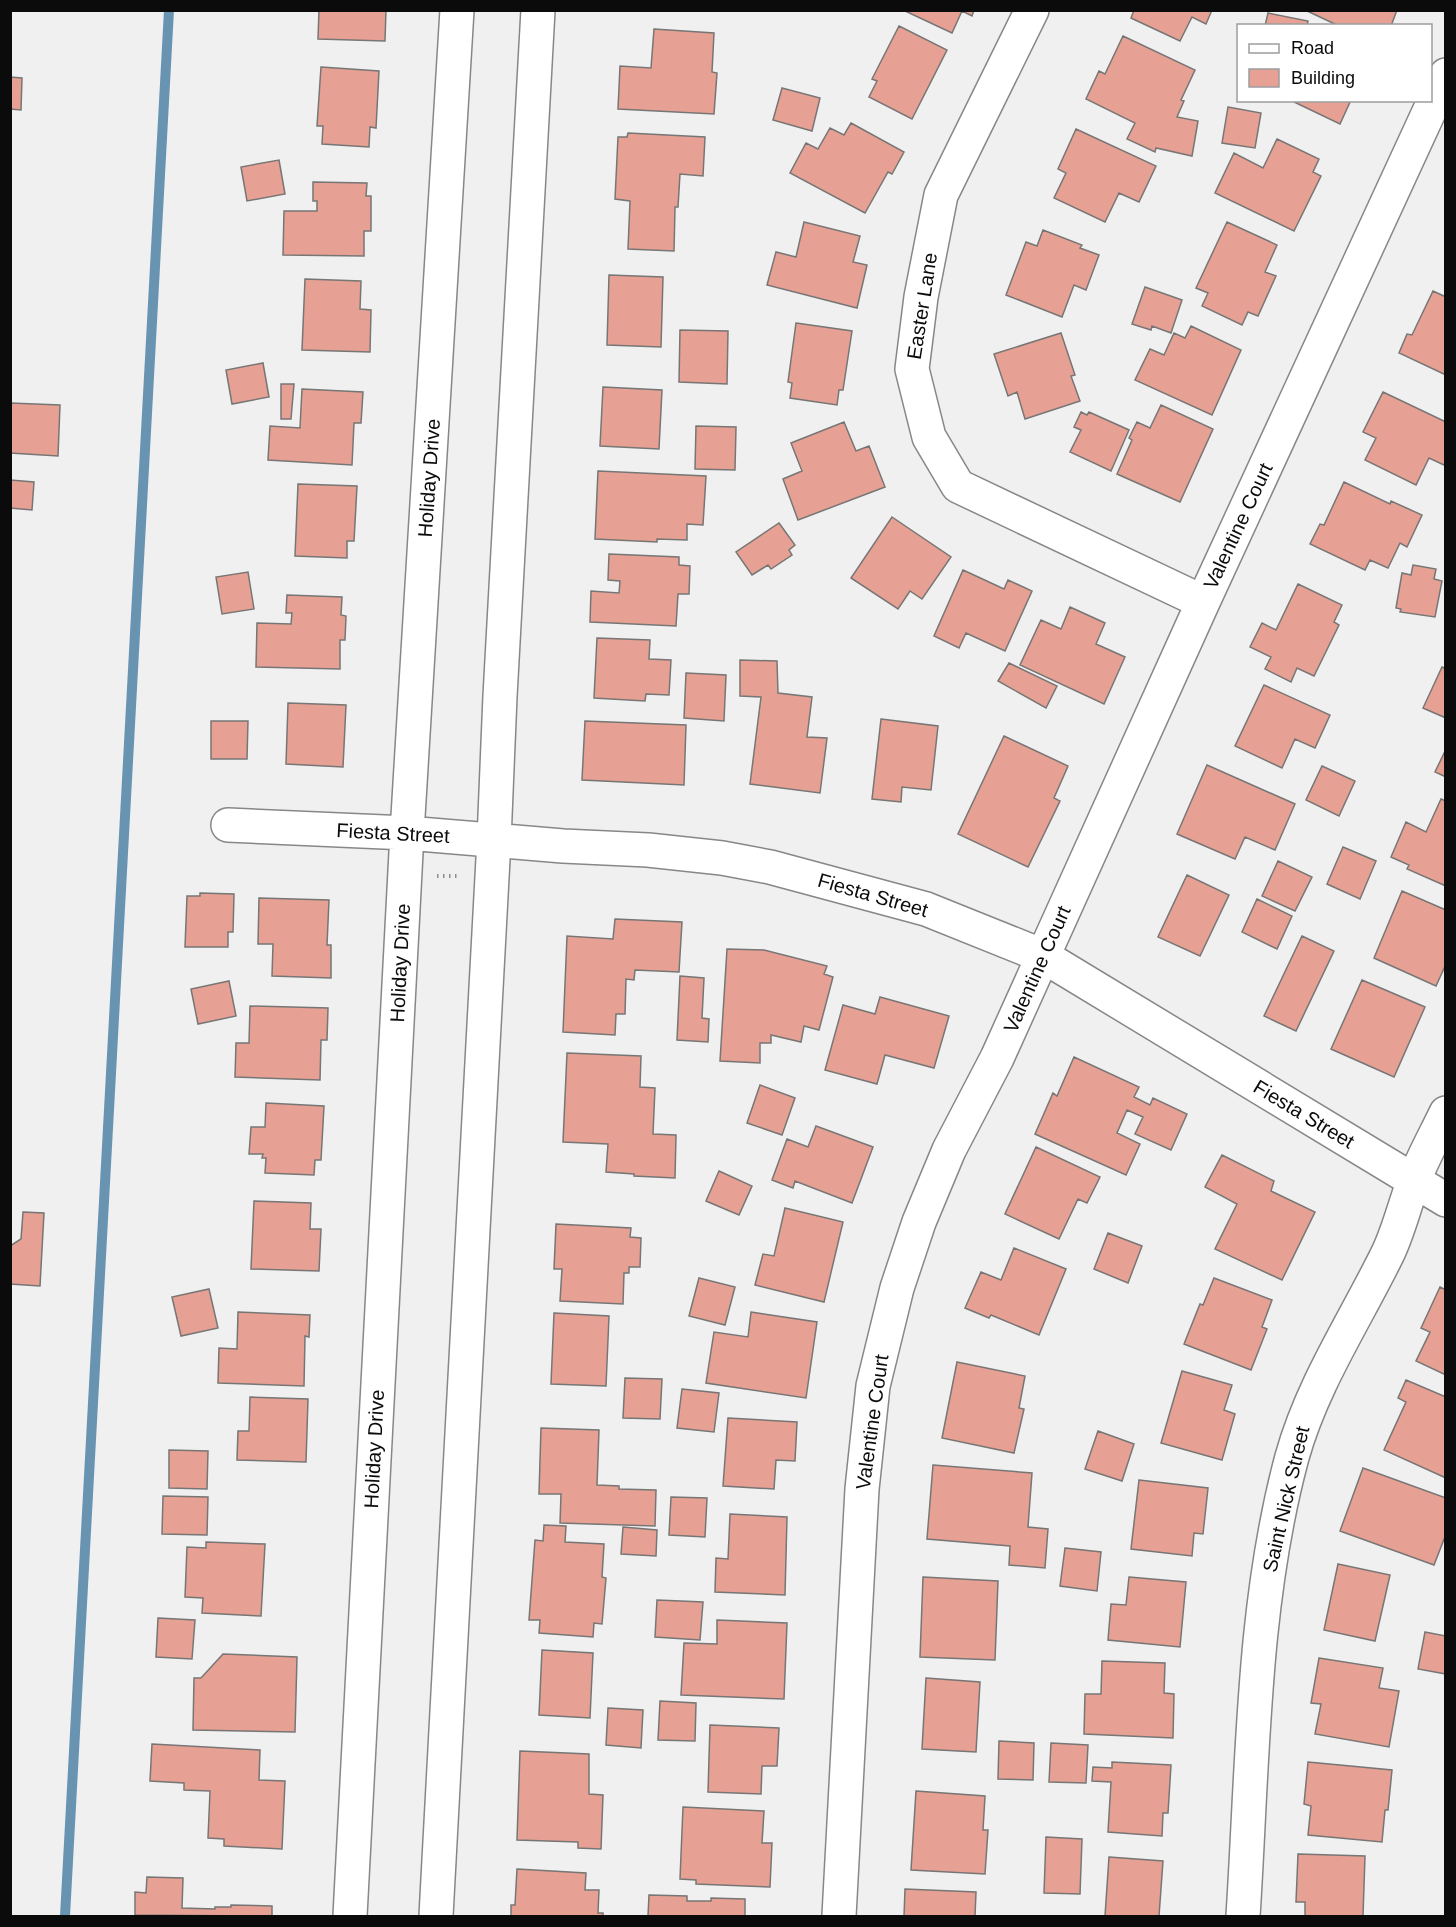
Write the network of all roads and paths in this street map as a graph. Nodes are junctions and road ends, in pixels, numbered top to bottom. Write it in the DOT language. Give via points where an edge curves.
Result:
graph roads {
  1 [pos="457,10"];
  2 [pos="538,10"];
  3 [pos="1032,10"];
  4 [pos="1446,75"];
  5 [pos="1203,602"];
  6 [pos="228,825"];
  7 [pos="407,833"];
  8 [pos="494,840"];
  9 [pos="433,875"];
  10 [pos="465,876"];
  11 [pos="1043,956"];
  12 [pos="1446,1113"];
  13 [pos="1414,1180"];
  14 [pos="1446,1200"];
  15 [pos="350,1917"];
  16 [pos="436,1917"];
  17 [pos="839,1917"];
  18 [pos="1243,1917"];
  1 -- 7 [label="street, Holiday Drive"];
  2 -- 8 [label="street"];
  3 -- 5 [label="street, Easter Lane" via="941,195 912,369 929,437 958,486"];
  4 -- 5 [label="street, Valentine Court"];
  5 -- 11 [label="street, Valentine Court"];
  6 -- 7 [label="street, Fiesta Street"];
  7 -- 8 [label="street, Fiesta Street"];
  7 -- 15 [label="street, Holiday Drive"];
  8 -- 11 [label="street, Fiesta Street" via="648,850 770,867 926,909"];
  8 -- 16 [label="street"];
  9 -- 10 [label="path"];
  11 -- 13 [label="street, Fiesta Street"];
  11 -- 17 [label="street, Valentine Court" via="997,1058 949,1150 919,1222 897,1288 873,1386 862,1489"];
  12 -- 13 [label="street, Saint Nick Street"];
  13 -- 14 [label="street, Fiesta Street"];
  13 -- 18 [label="street, Saint Nick Street" via="1388,1253 1307,1411 1276,1527 1261,1618"];
}
